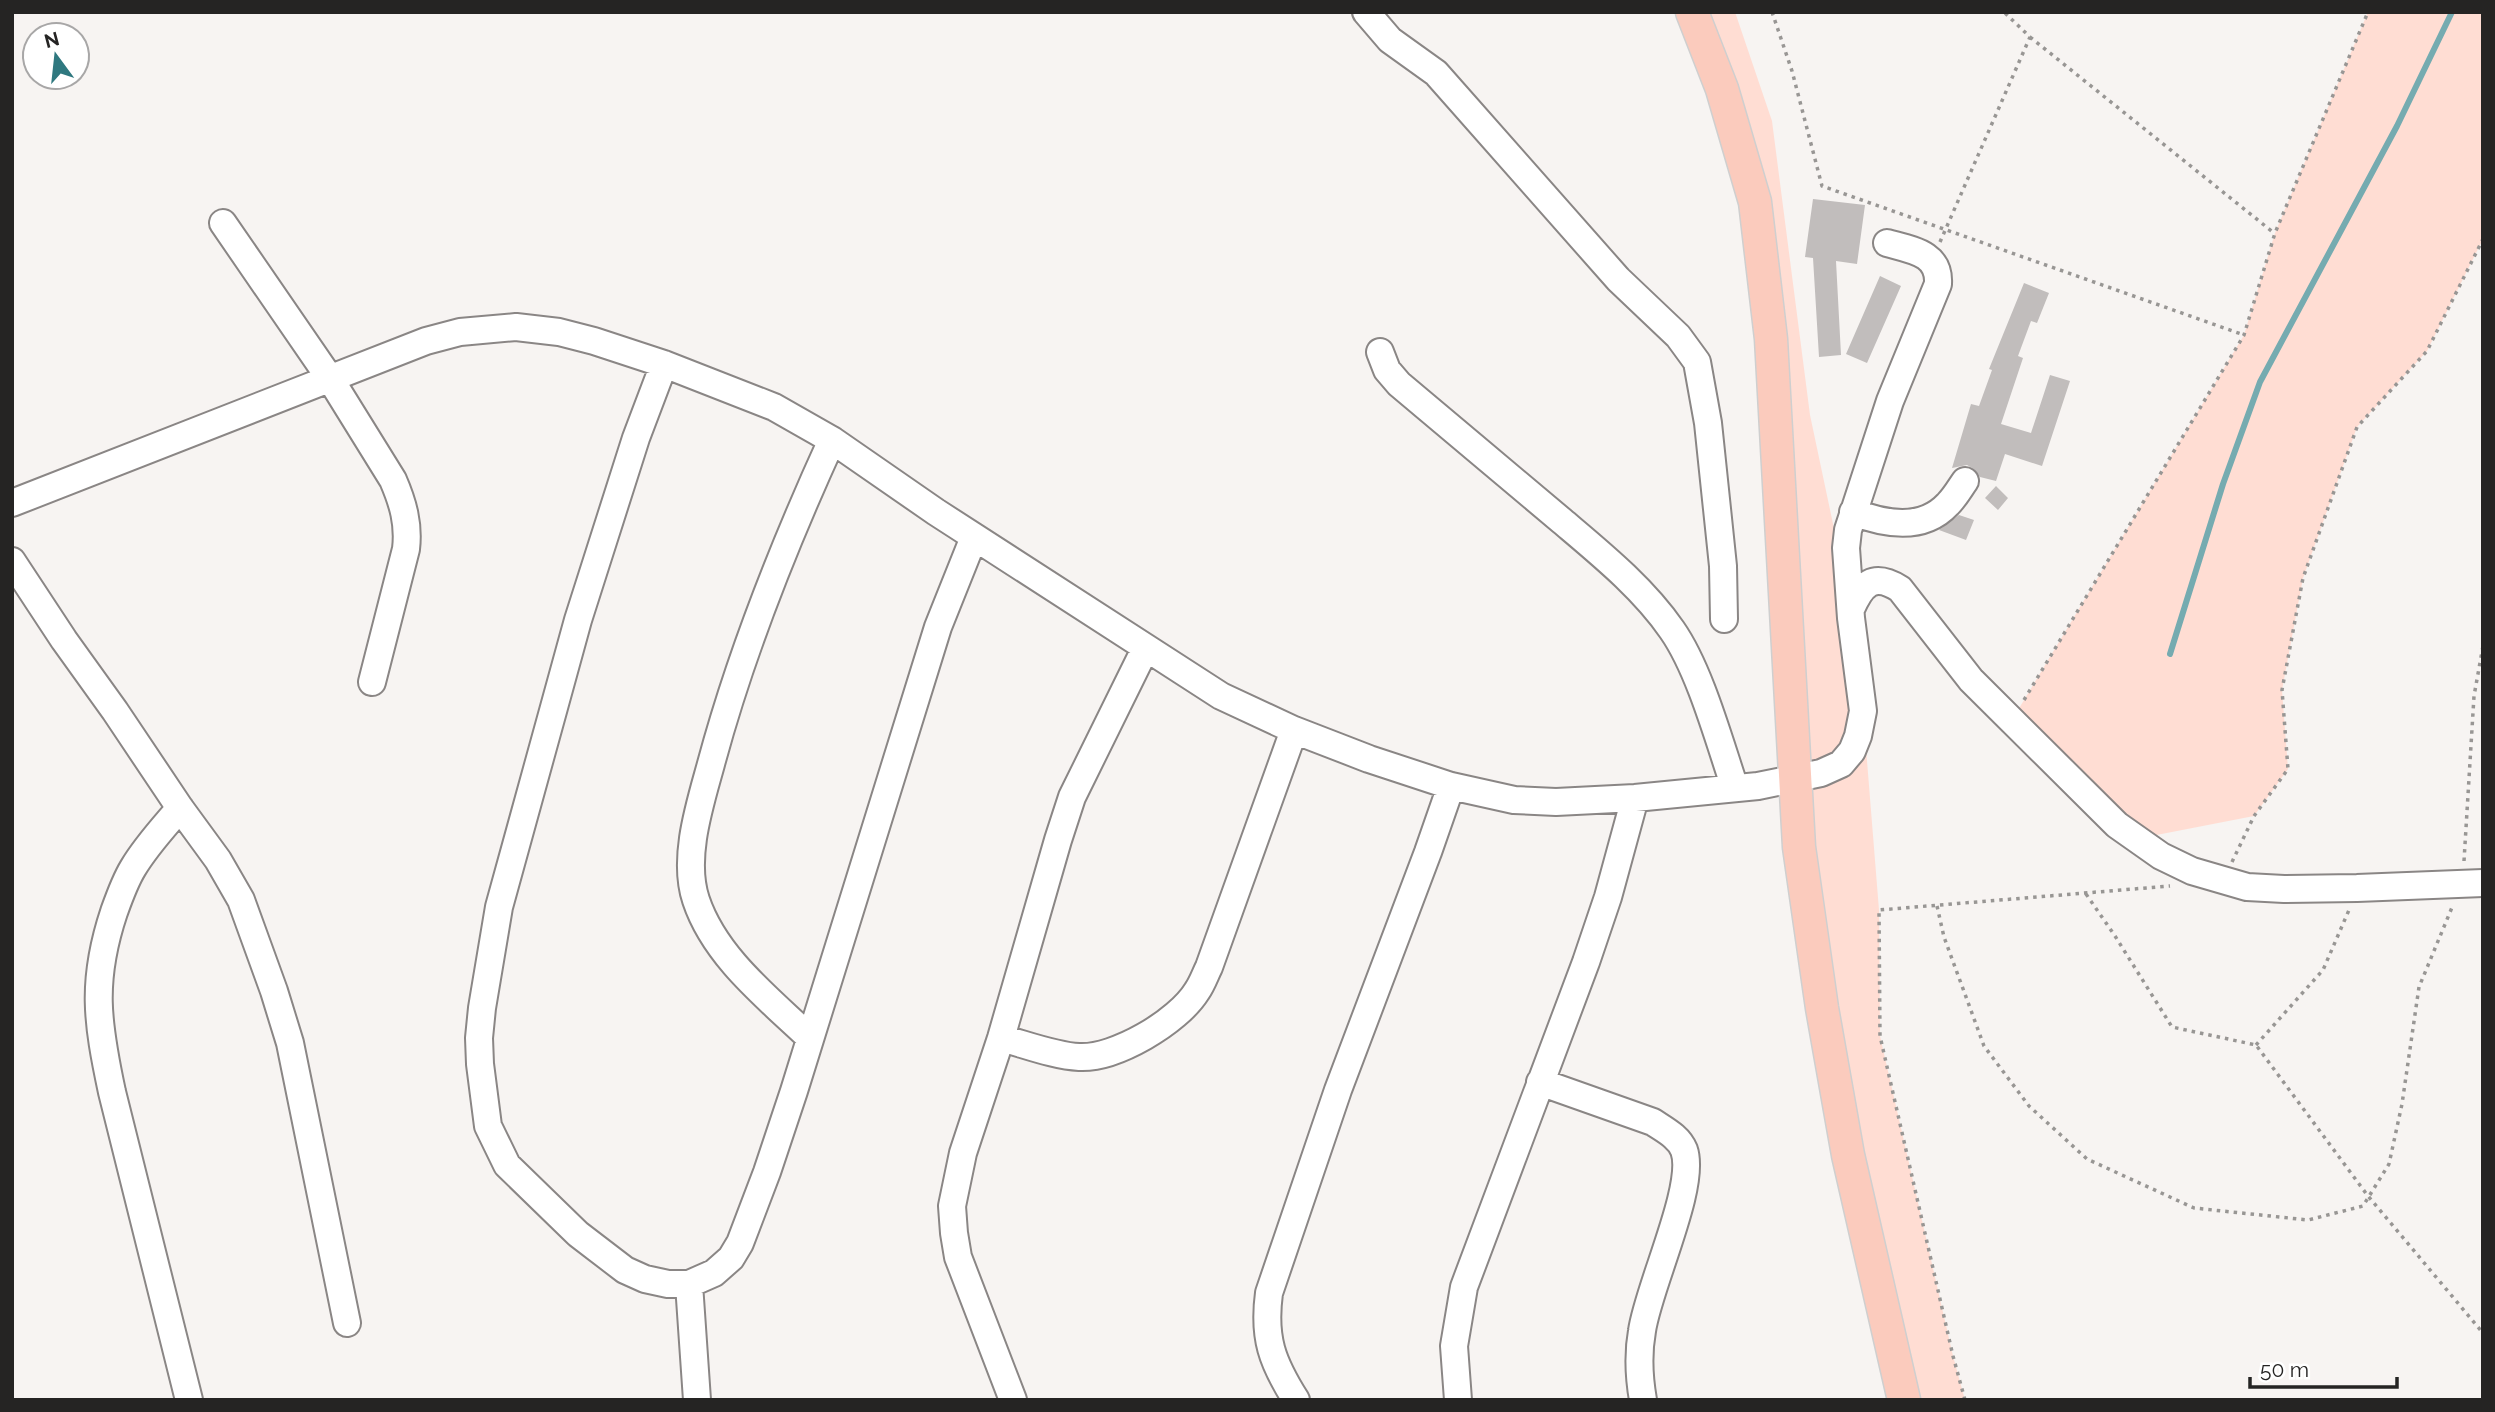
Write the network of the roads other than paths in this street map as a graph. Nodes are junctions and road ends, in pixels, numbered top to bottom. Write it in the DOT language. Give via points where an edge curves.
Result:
graph roads {
  1 [pos="1366,12"];
  2 [pos="1692,12"];
  3 [pos="223,223"];
  4 [pos="1887,243"];
  5 [pos="1380,352"];
  6 [pos="664,364"];
  7 [pos="331,380"];
  8 [pos="832,440"];
  9 [pos="1965,481"];
  10 [pos="12,503"];
  11 [pos="1853,512"];
  12 [pos="974,537"];
  13 [pos="12,561"];
  14 [pos="1851,609"];
  15 [pos="1724,619"];
  16 [pos="1145,649"];
  17 [pos="372,682"];
  18 [pos="1294,730"];
  19 [pos="1795,780"];
  20 [pos="1451,786"];
  21 [pos="1735,788"];
  22 [pos="1635,798"];
  23 [pos="180,808"];
  24 [pos="2472,883"];
  25 [pos="810,1038"];
  26 [pos="1001,1038"];
  27 [pos="1540,1082"];
  28 [pos="689,1284"];
  29 [pos="346,1323"];
  30 [pos="189,1400"];
  31 [pos="697,1400"];
  32 [pos="1013,1400"];
  33 [pos="1296,1400"];
  34 [pos="1458,1400"];
  35 [pos="1643,1400"];
  36 [pos="1904,1400"];
  1 -- 15 [label="street" via="1390,40 1436,73 1697,362 1713,462"];
  2 -- 19 [label="main road" via="1744,161 1763,256 1772,339"];
  3 -- 7 [label="street"];
  4 -- 11 [label="street" via="1931,259 1939,274 1938,284 1890,401"];
  5 -- 21 [label="street" via="1399,384 1607,559 1654,606 1689,663"];
  6 -- 7 [label="street" via="559,332 516,327 438,338"];
  6 -- 8 [label="street" via="774,407"];
  6 -- 28 [label="street" via="578,620 499,907 482,1008 480,1051 488,1126 507,1165 607,1258 645,1279"];
  7 -- 10 [label="street"];
  7 -- 17 [label="street" via="393,480 408,532"];
  8 -- 12 [label="street"];
  8 -- 25 [label="street" via="741,662 691,853 692,881 705,920 746,978"];
  9 -- 11 [label="street" via="1948,504 1919,520 1898,524"];
  11 -- 14 [label="street" via="1846,548"];
  12 -- 16 [label="street"];
  12 -- 25 [label="street" via="938,628"];
  13 -- 23 [label="street"];
  14 -- 19 [label="street" via="1863,711 1858,736 1841,764"];
  14 -- 24 [label="street" via="1868,584 1878,580 1900,589 1971,680 2117,825 2192,871 2247,887 2284,889"];
  16 -- 18 [label="street" via="1221,696"];
  16 -- 26 [label="street" via="1072,797"];
  18 -- 20 [label="street"];
  18 -- 26 [label="street" via="1209,967 1186,1005 1133,1042 1091,1057"];
  19 -- 21 [label="street"];
  19 -- 36 [label="main road" via="1799,847 1845,1141"];
  20 -- 22 [label="street" via="1535,802"];
  20 -- 33 [label="street" via="1338,1090 1269,1293 1268,1338"];
  21 -- 22 [label="street"];
  22 -- 27 [label="street" via="1599,923"];
  23 -- 29 [label="street" via="241,900 274,991 290,1044"];
  23 -- 30 [label="street" via="131,870 103,944 97,996 101,1044"];
  25 -- 28 [label="street" via="740,1243 714,1273"];
  26 -- 32 [label="street" via="963,1153 953,1206 958,1257"];
  27 -- 34 [label="street" via="1464,1287 1454,1346"];
  27 -- 35 [label="street" via="1653,1122 1684,1149 1688,1170 1683,1195 1642,1329"];
  28 -- 31 [label="street"];
}
